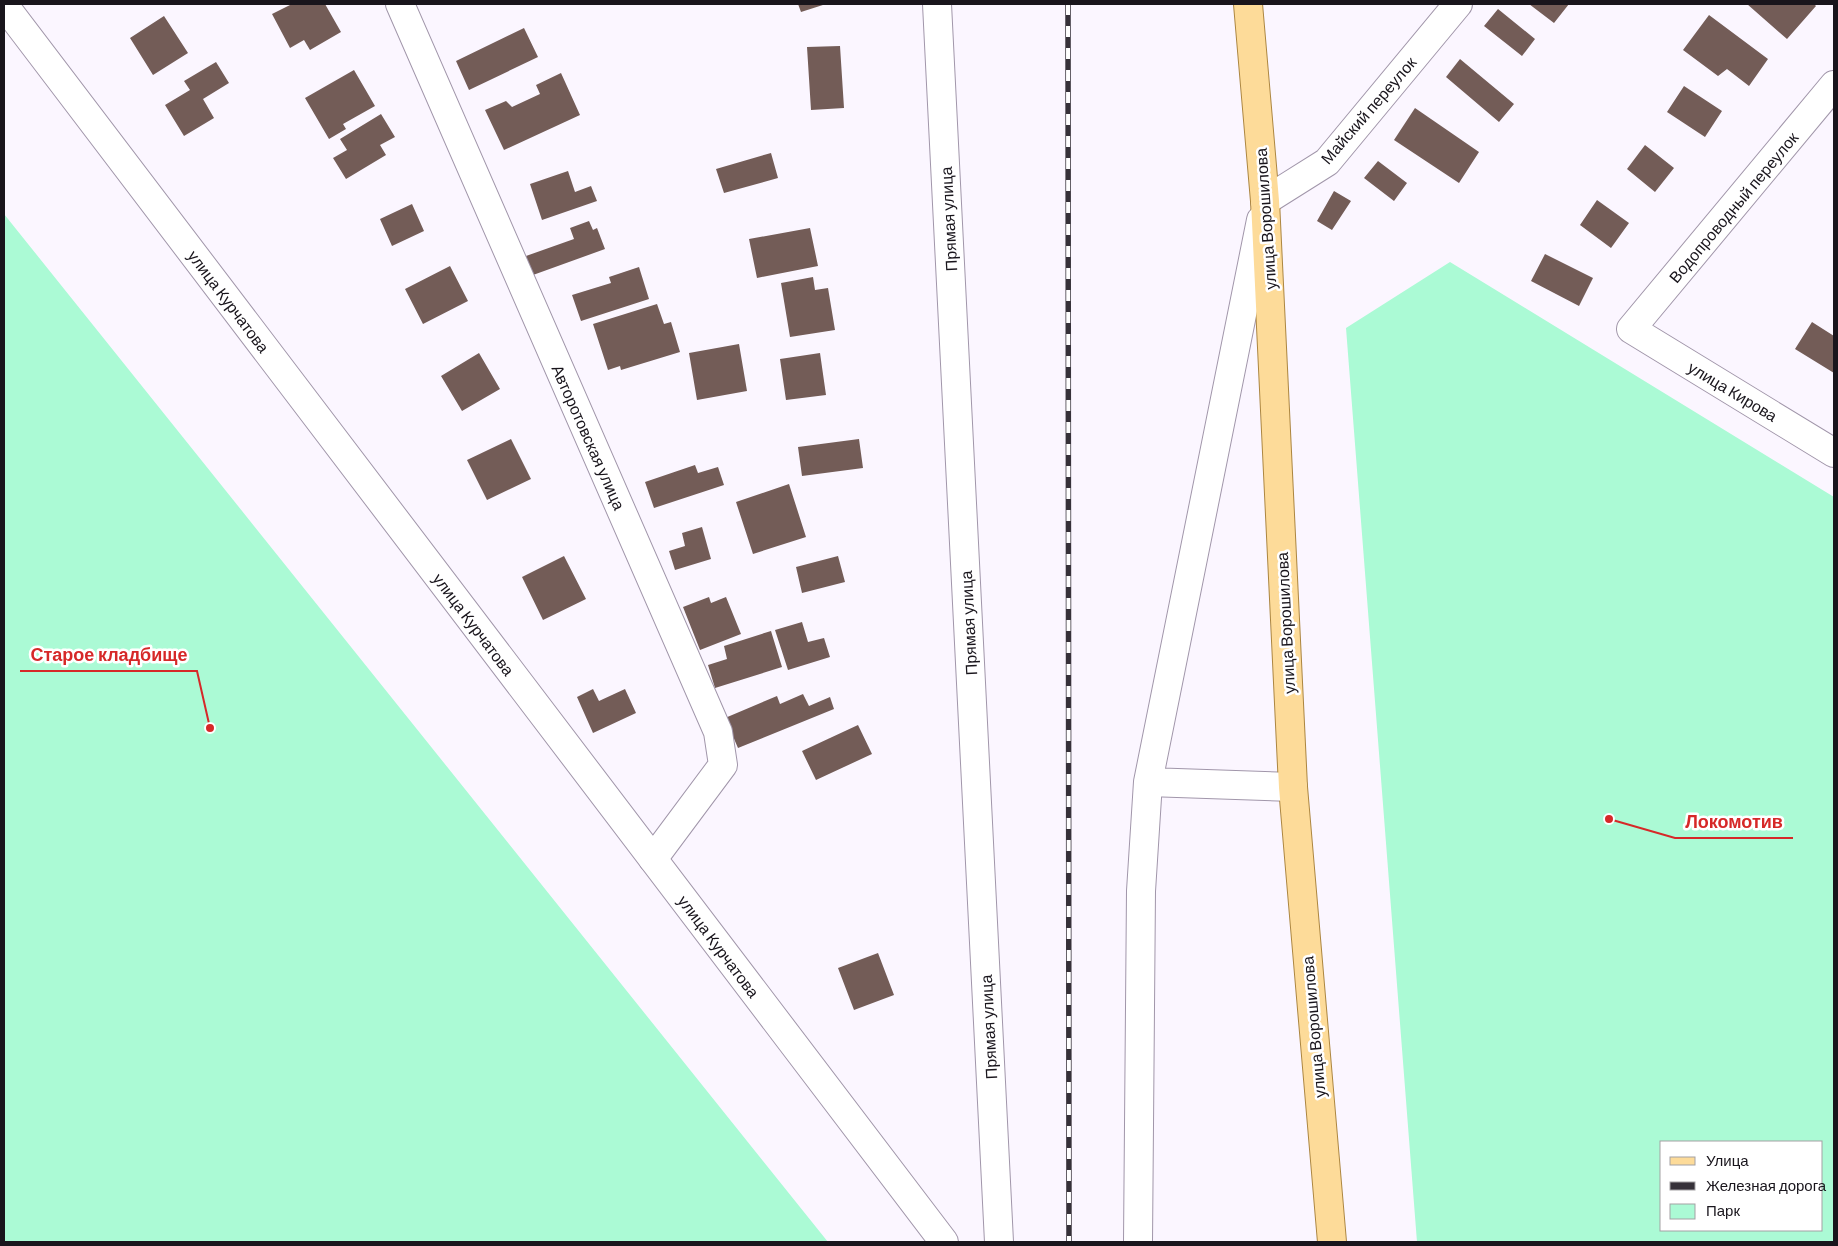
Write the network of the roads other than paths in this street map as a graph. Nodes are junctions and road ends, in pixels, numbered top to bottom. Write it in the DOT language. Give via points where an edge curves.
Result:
graph roads {
  1 [pos="400,4"];
  2 [pos="937,4"];
  3 [pos="1248,4"];
  4 [pos="1458,4"];
  5 [pos="4,5"];
  6 [pos="1834,85"];
  7 [pos="1265,201"];
  8 [pos="1631,330"];
  9 [pos="1834,453"];
  10 [pos="1148,782"];
  11 [pos="1293,787"];
  12 [pos="653,859"];
  13 [pos="944,1242"];
  14 [pos="999,1242"];
  15 [pos="1138,1242"];
  16 [pos="1332,1242"];
  1 -- 12 [label="street, Авторотовская улица" via="718,732 723,765"];
  2 -- 14 [label="street, Прямая улица"];
  3 -- 7 [label="main road, улица Ворошилова"];
  4 -- 7 [label="street, Майский переулок" via="1327,162"];
  5 -- 12 [label="street, улица Курчатова"];
  6 -- 8 [label="street, Водопроводный переулок"];
  7 -- 10 [label="street"];
  7 -- 11 [label="main road, улица Ворошилова"];
  8 -- 9 [label="street, улица Кирова"];
  10 -- 11 [label="street"];
  10 -- 15 [label="street" via="1141,891"];
  11 -- 16 [label="main road, улица Ворошилова"];
  12 -- 13 [label="street, улица Курчатова"];
}
